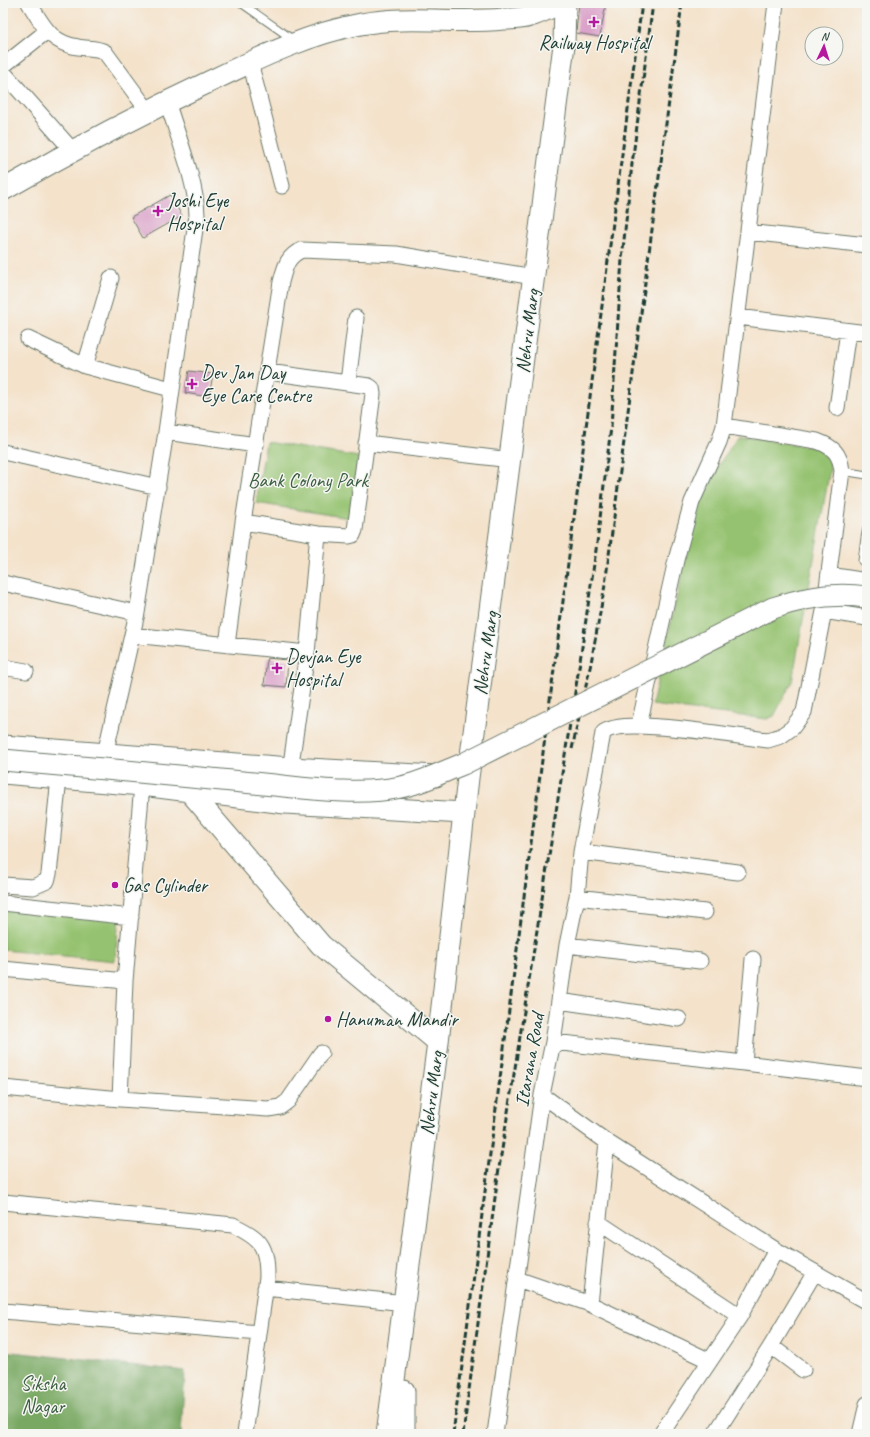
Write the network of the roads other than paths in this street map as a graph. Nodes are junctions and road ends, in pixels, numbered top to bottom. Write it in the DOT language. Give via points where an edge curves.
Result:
graph roads {
  1 [pos="29,3"];
  2 [pos="241,3"];
  3 [pos="561,3"];
  4 [pos="565,3"];
  5 [pos="776,3"];
  6 [pos="47,31"];
  7 [pos="298,43"];
  8 [pos="250,62"];
  9 [pos="3,66"];
  10 [pos="3,72"];
  11 [pos="167,101"];
  12 [pos="148,111"];
  13 [pos="72,150"];
  14 [pos="282,186"];
  15 [pos="3,190"];
  16 [pos="748,232"];
  17 [pos="867,246"];
  18 [pos="534,277"];
  19 [pos="111,278"];
  20 [pos="356,318"];
  21 [pos="738,318"];
  22 [pos="848,331"];
  23 [pos="867,333"];
  24 [pos="28,339"];
  25 [pos="85,366"];
  26 [pos="268,372"];
  27 [pos="348,382"];
  28 [pos="171,388"];
  29 [pos="836,408"];
  30 [pos="724,426"];
  31 [pos="166,432"];
  32 [pos="366,443"];
  33 [pos="256,445"];
  34 [pos="3,452"];
  35 [pos="511,460"];
  36 [pos="842,471"];
  37 [pos="867,475"];
  38 [pos="158,487"];
  39 [pos="243,522"];
  40 [pos="867,528"];
  41 [pos="318,534"];
  42 [pos="866,538"];
  43 [pos="862,561"];
  44 [pos="829,575"];
  45 [pos="867,581"];
  46 [pos="3,584"];
  47 [pos="867,597"];
  48 [pos="824,612"];
  49 [pos="137,613"];
  50 [pos="867,618"];
  51 [pos="133,635"];
  52 [pos="227,645"];
  53 [pos="307,653"];
  54 [pos="3,667"];
  55 [pos="26,671"];
  56 [pos="640,724"];
  57 [pos="3,746"];
  58 [pos="105,754"];
  59 [pos="3,760"];
  60 [pos="290,768"];
  61 [pos="3,773"];
  62 [pos="59,778"];
  63 [pos="468,778"];
  64 [pos="100,782"];
  65 [pos="142,785"];
  66 [pos="190,792"];
  67 [pos="285,803"];
  68 [pos="464,813"];
  69 [pos="581,852"];
  70 [pos="738,872"];
  71 [pos="3,885"];
  72 [pos="576,897"];
  73 [pos="3,903"];
  74 [pos="705,912"];
  75 [pos="131,917"];
  76 [pos="567,946"];
  77 [pos="753,959"];
  78 [pos="700,960"];
  79 [pos="3,968"];
  80 [pos="125,981"];
  81 [pos="559,1001"];
  82 [pos="678,1019"];
  83 [pos="438,1042"];
  84 [pos="553,1042"];
  85 [pos="320,1053"];
  86 [pos="744,1063"];
  87 [pos="867,1078"];
  88 [pos="3,1088"];
  89 [pos="542,1095"];
  90 [pos="120,1099"];
  91 [pos="607,1142"];
  92 [pos="3,1202"];
  93 [pos="598,1222"];
  94 [pos="776,1250"];
  95 [pos="815,1272"];
  96 [pos="517,1279"];
  97 [pos="265,1288"];
  98 [pos="867,1302"];
  99 [pos="405,1303"];
  100 [pos="590,1304"];
  101 [pos="3,1311"];
  102 [pos="740,1316"];
  103 [pos="258,1333"];
  104 [pos="771,1346"];
  105 [pos="710,1361"];
  106 [pos="803,1370"];
  107 [pos="867,1404"];
  108 [pos="719,1433"];
  109 [pos="245,1434"];
  110 [pos="387,1434"];
  111 [pos="404,1434"];
  112 [pos="495,1434"];
  113 [pos="661,1434"];
  114 [pos="860,1434"];
  1 -- 6 [label="street"];
  2 -- 7 [label="lane"];
  3 -- 7 [label="street" via="530,16 509,19 459,22 402,20 362,24"];
  4 -- 18 [label="street, Nehru Marg" via="564,45"];
  5 -- 16 [label="street"];
  6 -- 9 [label="street"];
  6 -- 12 [label="street" via="67,45 97,48 105,52"];
  7 -- 8 [label="street"];
  8 -- 11 [label="street"];
  8 -- 14 [label="street"];
  10 -- 13 [label="street"];
  11 -- 12 [label="street"];
  11 -- 28 [label="street" via="197,201"];
  12 -- 13 [label="street"];
  13 -- 15 [label="street"];
  16 -- 17 [label="street"];
  16 -- 21 [label="street"];
  18 -- 26 [label="street" via="396,254 302,250 291,256 286,263"];
  18 -- 35 [label="street, Nehru Marg"];
  19 -- 25 [label="street"];
  20 -- 27 [label="street"];
  21 -- 22 [label="street"];
  21 -- 30 [label="street"];
  22 -- 23 [label="street"];
  22 -- 29 [label="street"];
  24 -- 25 [label="street"];
  25 -- 28 [label="street"];
  26 -- 27 [label="street"];
  26 -- 33 [label="street"];
  27 -- 32 [label="street" via="372,388"];
  28 -- 31 [label="street"];
  30 -- 36 [label="street" via="817,441 830,446 836,453 841,461"];
  30 -- 56 [label="street" via="692,502 676,560"];
  31 -- 33 [label="street"];
  31 -- 38 [label="street"];
  32 -- 35 [label="street"];
  32 -- 41 [label="street" via="353,535"];
  33 -- 39 [label="street"];
  34 -- 38 [label="street"];
  35 -- 63 [label="street, Nehru Marg"];
  36 -- 37 [label="lane"];
  36 -- 44 [label="street, Itarana Road"];
  38 -- 49 [label="street"];
  39 -- 41 [label="street"];
  39 -- 52 [label="street"];
  40 -- 42 [label="lane"];
  41 -- 53 [label="street"];
  42 -- 43 [label="lane"];
  44 -- 45 [label="street"];
  44 -- 48 [label="street, Itarana Road"];
  46 -- 49 [label="street"];
  47 -- 59 [label="street, bridge" via="828,594 799,599 773,608 463,764 421,782 401,787 357,791"];
  48 -- 50 [label="street"];
  48 -- 56 [label="street, Itarana Road" via="804,712 792,728 781,736 768,740"];
  49 -- 51 [label="street"];
  51 -- 52 [label="street"];
  51 -- 58 [label="street"];
  52 -- 53 [label="street"];
  53 -- 60 [label="street"];
  54 -- 55 [label="street"];
  56 -- 69 [label="street, Itarana Road" via="612,727 603,733"];
  57 -- 58 [label="street"];
  58 -- 60 [label="street"];
  58 -- 64 [label="street"];
  60 -- 63 [label="street"];
  60 -- 67 [label="street"];
  61 -- 62 [label="street"];
  62 -- 64 [label="street"];
  62 -- 71 [label="street" via="47,881 33,887"];
  63 -- 68 [label="street, Nehru Marg"];
  64 -- 65 [label="street"];
  65 -- 66 [label="street"];
  65 -- 75 [label="street"];
  66 -- 67 [label="street"];
  66 -- 83 [label="street" via="321,945"];
  67 -- 68 [label="street"];
  68 -- 83 [label="street, Nehru Marg"];
  69 -- 70 [label="street"];
  69 -- 72 [label="street, Itarana Road"];
  72 -- 74 [label="street"];
  72 -- 76 [label="street, Itarana Road"];
  73 -- 75 [label="street"];
  75 -- 80 [label="street"];
  76 -- 78 [label="street"];
  76 -- 81 [label="street, Itarana Road"];
  77 -- 86 [label="street"];
  79 -- 80 [label="street"];
  80 -- 90 [label="street"];
  81 -- 82 [label="street"];
  81 -- 84 [label="street, Itarana Road"];
  83 -- 99 [label="street, Nehru Marg"];
  84 -- 86 [label="street"];
  84 -- 89 [label="street, Itarana Road"];
  85 -- 90 [label="street" via="288,1102 280,1107 268,1109"];
  86 -- 87 [label="street"];
  88 -- 90 [label="street"];
  89 -- 91 [label="street"];
  89 -- 96 [label="street, Itarana Road"];
  91 -- 93 [label="street"];
  91 -- 94 [label="street"];
  92 -- 97 [label="street" via="233,1225 258,1239 263,1247 267,1262"];
  93 -- 100 [label="street"];
  93 -- 102 [label="street"];
  94 -- 95 [label="street"];
  94 -- 102 [label="street"];
  95 -- 98 [label="street"];
  95 -- 104 [label="street"];
  96 -- 100 [label="street"];
  96 -- 112 [label="street, Itarana Road"];
  97 -- 99 [label="street"];
  97 -- 103 [label="street"];
  99 -- 110 [label="street, Nehru Marg"];
  99 -- 111 [label="street, Nehru Marg"];
  100 -- 105 [label="street"];
  101 -- 103 [label="street"];
  102 -- 105 [label="street"];
  103 -- 109 [label="street"];
  104 -- 106 [label="street"];
  104 -- 108 [label="street"];
  105 -- 113 [label="street"];
  107 -- 114 [label="street"];
}
